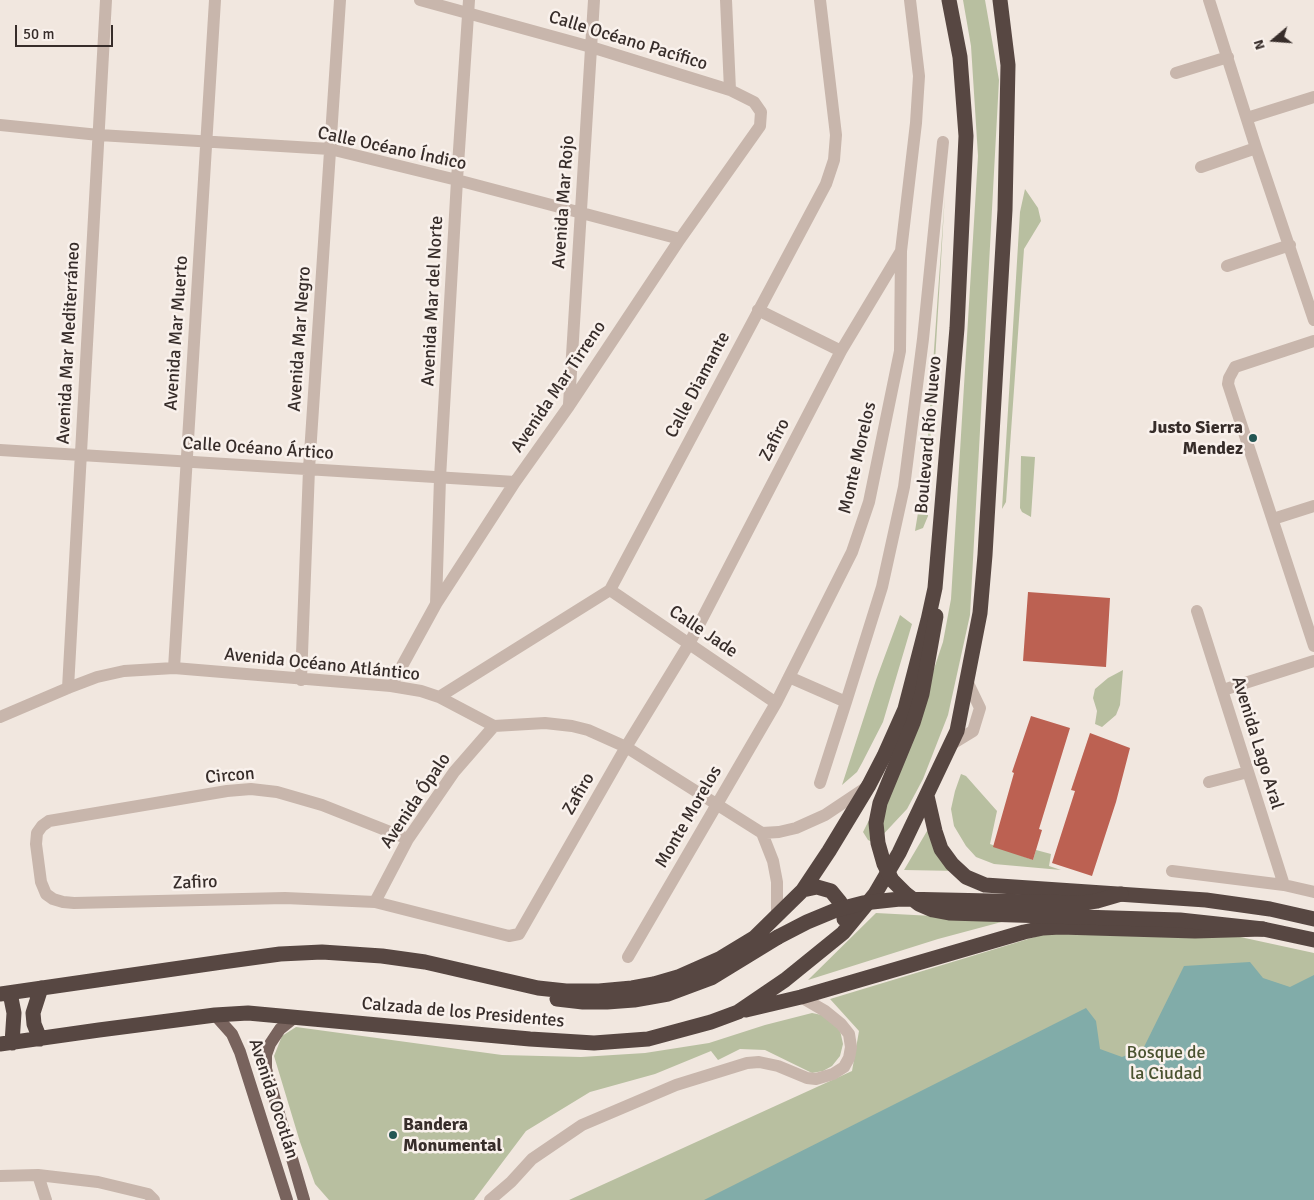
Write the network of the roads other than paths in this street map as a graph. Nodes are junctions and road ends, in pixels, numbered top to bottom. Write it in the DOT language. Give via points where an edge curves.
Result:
graph roads {
  1 [pos="106,0"];
  2 [pos="215,0"];
  3 [pos="340,0"];
  4 [pos="420,0"];
  5 [pos="469,0"];
  6 [pos="594,0"];
  7 [pos="726,0"];
  8 [pos="820,0"];
  9 [pos="910,0"];
  10 [pos="948,0"];
  11 [pos="1000,0"];
  12 [pos="1209,0"];
  13 [pos="468,14"];
  14 [pos="591,47"];
  15 [pos="1228,57"];
  16 [pos="1176,73"];
  17 [pos="730,90"];
  18 [pos="1314,96"];
  19 [pos="761,112"];
  20 [pos="1246,118"];
  21 [pos="0,125"];
  22 [pos="99,135"];
  23 [pos="206,141"];
  24 [pos="943,142"];
  25 [pos="1256,148"];
  26 [pos="330,150"];
  27 [pos="1201,167"];
  28 [pos="457,180"];
  29 [pos="581,212"];
  30 [pos="680,239"];
  31 [pos="1290,245"];
  32 [pos="901,251"];
  33 [pos="1227,266"];
  34 [pos="758,310"];
  35 [pos="1314,320"];
  36 [pos="1314,342"];
  37 [pos="841,351"];
  38 [pos="569,406"];
  39 [pos="0,450"];
  40 [pos="80,455"];
  41 [pos="187,462"];
  42 [pos="309,469"];
  43 [pos="440,478"];
  44 [pos="514,482"];
  45 [pos="1314,506"];
  46 [pos="1273,519"];
  47 [pos="935,588"];
  48 [pos="610,590"];
  49 [pos="436,604"];
  50 [pos="1197,611"];
  51 [pos="689,644"];
  52 [pos="1314,646"];
  53 [pos="1314,661"];
  54 [pos="174,668"];
  55 [pos="789,677"];
  56 [pos="301,680"];
  57 [pos="390,686"];
  58 [pos="68,688"];
  59 [pos="1223,690"];
  60 [pos="439,697"];
  61 [pos="846,702"];
  62 [pos="776,703"];
  63 [pos="0,717"];
  64 [pos="494,726"];
  65 [pos="626,747"];
  66 [pos="1248,772"];
  67 [pos="1209,782"];
  68 [pos="820,783"];
  69 [pos="869,785"];
  70 [pos="927,796"];
  71 [pos="716,804"];
  72 [pos="762,833"];
  73 [pos="408,839"];
  74 [pos="1172,871"];
  75 [pos="1284,885"];
  76 [pos="803,890"];
  77 [pos="1314,892"];
  78 [pos="46,894"];
  79 [pos="1121,894"];
  80 [pos="375,902"];
  81 [pos="777,916"];
  82 [pos="1314,919"];
  83 [pos="1263,929"];
  84 [pos="843,933"];
  85 [pos="1314,940"];
  86 [pos="628,957"];
  87 [pos="41,988"];
  88 [pos="538,988"];
  89 [pos="5,993"];
  90 [pos="801,997"];
  91 [pos="738,1012"];
  92 [pos="215,1015"];
  93 [pos="296,1017"];
  94 [pos="40,1039"];
  95 [pos="6,1044"];
  96 [pos="38,1175"];
  97 [pos="0,1176"];
  98 [pos="306,1198"];
  99 [pos="46,1200"];
  100 [pos="154,1200"];
  101 [pos="287,1200"];
  102 [pos="490,1200"];
  1 -- 22 [label="street, Avenida Mar Mediterráneo"];
  2 -- 23 [label="street, Avenida Mar Muerto"];
  3 -- 26 [label="street, Avenida Mar Negro"];
  4 -- 13 [label="street, Calle Océano Pacífico"];
  5 -- 13 [label="street, Avenida Mar del Norte"];
  6 -- 14 [label="street, Avenida Mar Rojo"];
  7 -- 17 [label="street"];
  8 -- 34 [label="street, Calle Diamante" via="836,135 834,160 826,184"];
  9 -- 32 [label="street, Monte Morelos" via="919,76"];
  10 -- 47 [label="highway, Boulevard Río Nuevo" via="960,58 966,136 957,328"];
  11 -- 70 [label="highway" via="1008,65 1005,210 980,613 957,731"];
  12 -- 15 [label="street"];
  13 -- 14 [label="street, Calle Océano Pacífico"];
  13 -- 28 [label="street, Avenida Mar del Norte"];
  14 -- 17 [label="street, Calle Océano Pacífico"];
  14 -- 29 [label="street, Avenida Mar Rojo"];
  15 -- 16 [label="street"];
  15 -- 20 [label="street"];
  17 -- 19 [label="street, Calle Océano Pacífico" via="754,102"];
  18 -- 20 [label="street"];
  19 -- 30 [label="street, Avenida Mar Tirreno" via="760,126"];
  20 -- 25 [label="street"];
  21 -- 22 [label="street, Calle Océano Índico"];
  22 -- 23 [label="street, Calle Océano Índico"];
  22 -- 40 [label="street, Avenida Mar Mediterráneo"];
  23 -- 26 [label="street, Calle Océano Índico"];
  23 -- 41 [label="street, Avenida Mar Muerto"];
  24 -- 61 [label="street" via="904,487 882,587"];
  25 -- 27 [label="street"];
  25 -- 31 [label="street"];
  26 -- 28 [label="street, Calle Océano Índico"];
  26 -- 42 [label="street, Avenida Mar Negro"];
  28 -- 29 [label="street, Calle Océano Índico"];
  28 -- 43 [label="street, Avenida Mar del Norte"];
  29 -- 30 [label="street, Calle Océano Índico"];
  29 -- 38 [label="street, Avenida Mar Rojo"];
  30 -- 38 [label="street, Avenida Mar Tirreno"];
  31 -- 33 [label="street"];
  31 -- 35 [label="street"];
  32 -- 37 [label="street, Zafiro"];
  32 -- 55 [label="street, Monte Morelos" via="900,351 869,502 852,552"];
  34 -- 37 [label="street"];
  34 -- 48 [label="street, Calle Diamante"];
  36 -- 46 [label="street" via="1235,367 1229,378 1228,384"];
  37 -- 51 [label="street, Zafiro"];
  38 -- 44 [label="street, Avenida Mar Tirreno"];
  39 -- 40 [label="street, Calle Océano Ártico"];
  40 -- 41 [label="street, Calle Océano Ártico"];
  40 -- 58 [label="street, Avenida Mar Mediterráneo"];
  41 -- 42 [label="street, Calle Océano Ártico"];
  41 -- 54 [label="street, Avenida Mar Muerto"];
  42 -- 43 [label="street, Calle Océano Ártico"];
  42 -- 56 [label="street, Avenida Mar Negro"];
  43 -- 44 [label="street, Calle Océano Ártico"];
  43 -- 49 [label="street, Avenida Mar del Norte"];
  44 -- 49 [label="street, Avenida Mar Tirreno"];
  45 -- 46 [label="street"];
  46 -- 52 [label="street"];
  47 -- 69 [label="highway, Boulevard Río Nuevo" via="904,709"];
  47 -- 83 [label="highway, bridge" via="936,616 919,702 880,803 876,823 878,843 892,880 919,904 949,913 1180,920"];
  48 -- 51 [label="street, Calle Jade"];
  48 -- 60 [label="street"];
  49 -- 57 [label="street, Avenida Mar Tirreno"];
  50 -- 59 [label="street, Avenida Lago Aral"];
  51 -- 62 [label="street, Calle Jade"];
  51 -- 65 [label="street, Zafiro"];
  53 -- 59 [label="street"];
  54 -- 56 [label="street, Avenida Océano Atlántico"];
  54 -- 58 [label="street, Avenida Océano Atlántico" via="124,671"];
  55 -- 61 [label="street"];
  55 -- 62 [label="street, Monte Morelos"];
  56 -- 57 [label="street, Avenida Océano Atlántico"];
  57 -- 60 [label="street, Avenida Océano Atlántico"];
  58 -- 63 [label="street, Avenida Océano Atlántico"];
  59 -- 66 [label="street, Avenida Lago Aral"];
  60 -- 64 [label="street, Avenida Océano Atlántico"];
  61 -- 68 [label="street"];
  62 -- 71 [label="street, Monte Morelos"];
  64 -- 65 [label="street" via="545,723 572,726"];
  64 -- 73 [label="street, Avenida Ópalo" via="454,772"];
  65 -- 71 [label="street"];
  65 -- 80 [label="street, Zafiro" via="519,934 509,936"];
  66 -- 67 [label="street"];
  66 -- 75 [label="street, Avenida Lago Aral"];
  69 -- 72 [label="street" via="825,815 796,828"];
  69 -- 76 [label="highway, Boulevard Río Nuevo"];
  70 -- 79 [label="highway" via="941,849 966,877 985,885"];
  70 -- 84 [label="highway, Calzada de los Presidentes" via="875,894"];
  71 -- 72 [label="street"];
  71 -- 86 [label="street, Monte Morelos"];
  72 -- 81 [label="street" via="777,882"];
  73 -- 78 [label="street, Circon" via="322,805 277,792 227,791 49,821 37,833 36,844 41,882"];
  73 -- 80 [label="street, Avenida Ópalo"];
  74 -- 75 [label="street"];
  75 -- 77 [label="street"];
  76 -- 81 [label="highway, Calzada de los Presidentes"];
  76 -- 84 [label="highway" via="817,887 831,891 844,913"];
  78 -- 80 [label="street, Zafiro" via="53,899 74,903 285,898"];
  79 -- 82 [label="highway" via="1206,900"];
  79 -- 88 [label="highway, bridge" via="1082,903 900,899 864,903 807,922 711,978 668,994 634,1000 583,1002 552,998"];
  81 -- 88 [label="highway, Calzada de los Presidentes" via="754,938 678,977 654,984 599,991"];
  83 -- 85 [label="highway"];
  83 -- 90 [label="highway" via="1043,928"];
  84 -- 91 [label="highway, Calzada de los Presidentes" via="785,980"];
  87 -- 88 [label="highway, Calzada de los Presidentes" via="280,954 322,952 425,962"];
  87 -- 89 [label="highway, Calzada de los Presidentes"];
  87 -- 94 [label="highway" via="33,1013"];
  89 -- 95 [label="highway" via="14,1013"];
  90 -- 91 [label="highway"];
  90 -- 102 [label="street" via="825,1011 848,1034 849,1058 838,1071 816,1079 778,1066 747,1063 676,1085 582,1125 532,1159"];
  91 -- 93 [label="highway, Calzada de los Presidentes" via="648,1039 594,1043"];
  92 -- 93 [label="highway, Calzada de los Presidentes" via="248,1013"];
  92 -- 94 [label="highway, Calzada de los Presidentes"];
  92 -- 101 [label="main road, Avenida Ocotlán" via="232,1034 240,1052"];
  93 -- 98 [label="main road, Avenida Ocotlán" via="280,1029 270,1044 266,1069"];
  94 -- 95 [label="highway, Calzada de los Presidentes"];
  96 -- 97 [label="street"];
  96 -- 99 [label="street"];
  96 -- 100 [label="street" via="98,1182 148,1194"];
}
